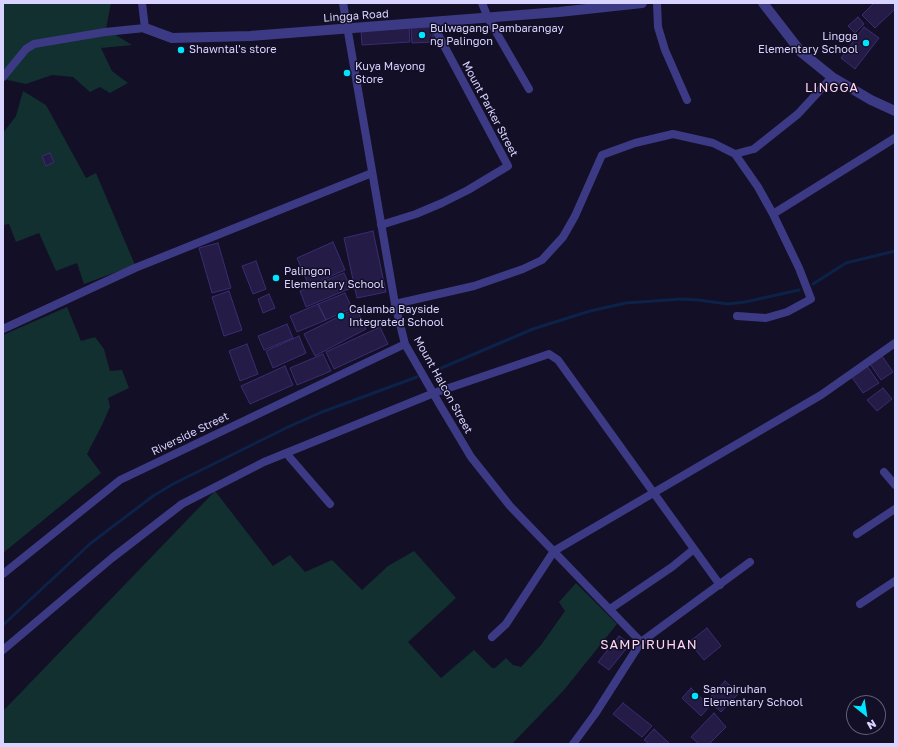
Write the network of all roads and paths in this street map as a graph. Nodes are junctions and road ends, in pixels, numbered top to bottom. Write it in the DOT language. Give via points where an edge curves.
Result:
graph roads {
  1 [pos="142,3"];
  2 [pos="343,3"];
  3 [pos="482,3"];
  4 [pos="642,3"];
  5 [pos="657,3"];
  6 [pos="763,3"];
  7 [pos="488,18"];
  8 [pos="432,23"];
  9 [pos="145,28"];
  10 [pos="348,28"];
  11 [pos="3,77"];
  12 [pos="832,77"];
  13 [pos="529,89"];
  14 [pos="687,100"];
  15 [pos="895,111"];
  16 [pos="895,138"];
  17 [pos="735,154"];
  18 [pos="372,173"];
  19 [pos="773,214"];
  20 [pos="381,225"];
  21 [pos="395,304"];
  22 [pos="737,316"];
  23 [pos="3,329"];
  24 [pos="895,343"];
  25 [pos="406,344"];
  26 [pos="434,392"];
  27 [pos="286,452"];
  28 [pos="884,472"];
  29 [pos="895,484"];
  30 [pos="653,492"];
  31 [pos="330,504"];
  32 [pos="895,509"];
  33 [pos="857,534"];
  34 [pos="694,549"];
  35 [pos="554,551"];
  36 [pos="750,562"];
  37 [pos="3,574"];
  38 [pos="895,581"];
  39 [pos="720,585"];
  40 [pos="860,604"];
  41 [pos="610,609"];
  42 [pos="492,637"];
  43 [pos="641,642"];
  44 [pos="3,650"];
  45 [pos="573,744"];
  1 -- 9 [label="street"];
  2 -- 10 [label="street, Mount Halcon Street"];
  3 -- 7 [label="street"];
  4 -- 7 [label="street, Lingga Road"];
  5 -- 14 [label="street" via="658,27 665,50"];
  6 -- 12 [label="street" via="801,52"];
  7 -- 8 [label="street, Lingga Road"];
  7 -- 13 [label="street"];
  8 -- 10 [label="street, Lingga Road"];
  8 -- 20 [label="street, Mount Parker Street" via="508,166 442,203"];
  9 -- 10 [label="street, Lingga Road" via="172,38 250,36"];
  9 -- 11 [label="street" via="34,44"];
  10 -- 18 [label="street, Mount Halcon Street"];
  12 -- 15 [label="street"];
  12 -- 17 [label="street" via="798,114 754,150"];
  16 -- 19 [label="street"];
  17 -- 19 [label="street"];
  17 -- 21 [label="street" via="713,143 672,134 635,143 602,155 563,237 542,260 474,286"];
  18 -- 20 [label="street, Mount Halcon Street"];
  18 -- 23 [label="street" via="135,268"];
  19 -- 22 [label="street" via="811,299 788,312 766,318"];
  20 -- 21 [label="street, Mount Halcon Street"];
  21 -- 25 [label="street, Mount Halcon Street"];
  24 -- 30 [label="street" via="822,395"];
  25 -- 26 [label="street, Mount Halcon Street"];
  25 -- 37 [label="street, Riverside Street" via="120,480"];
  26 -- 27 [label="street"];
  26 -- 30 [label="street" via="549,354 558,360"];
  26 -- 35 [label="street, Mount Halcon Street" via="471,457 510,506"];
  27 -- 31 [label="street"];
  27 -- 44 [label="street" via="182,504 112,558"];
  28 -- 29 [label="street"];
  30 -- 34 [label="street"];
  30 -- 35 [label="street"];
  32 -- 33 [label="street"];
  34 -- 39 [label="street"];
  34 -- 41 [label="street"];
  35 -- 41 [label="street, Mount Halcon Street"];
  35 -- 42 [label="street" via="506,624"];
  36 -- 39 [label="street"];
  38 -- 40 [label="street"];
  39 -- 43 [label="street"];
  41 -- 43 [label="street, Mount Halcon Street"];
  43 -- 45 [label="street"];
}
